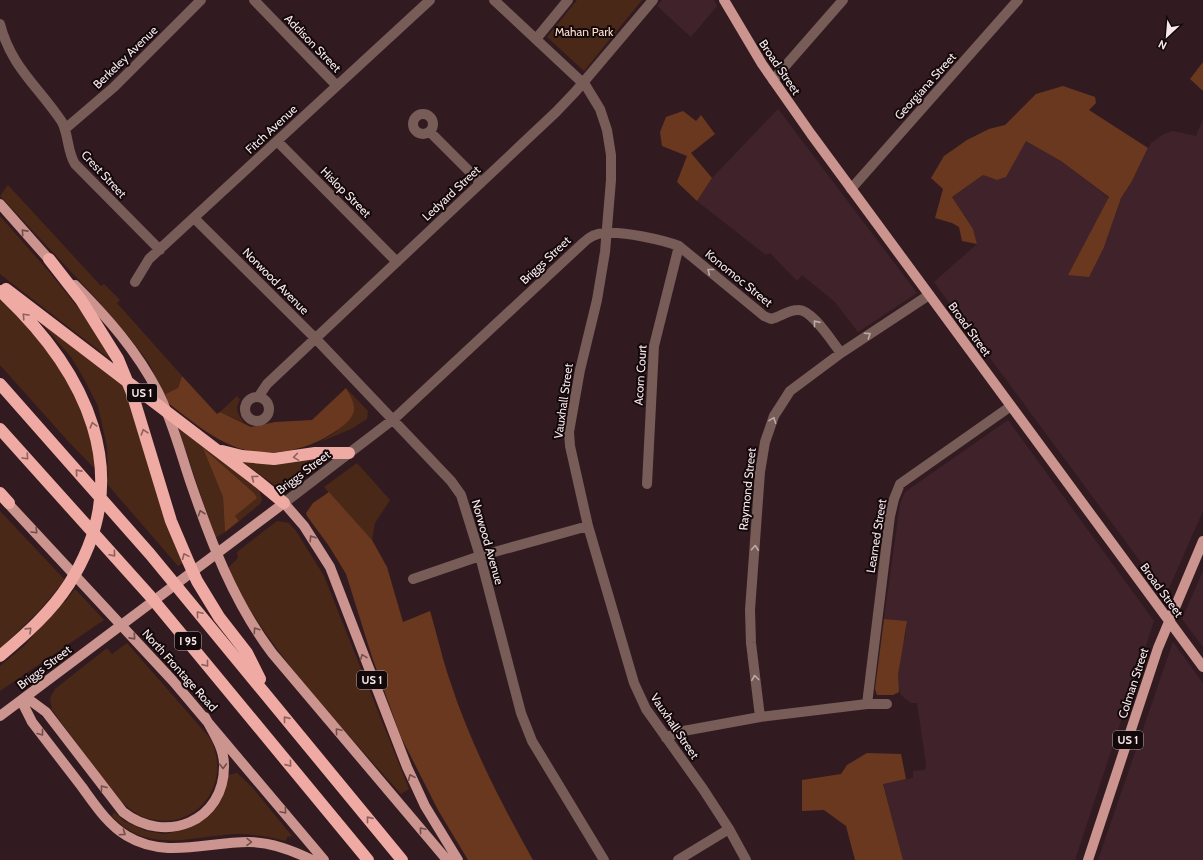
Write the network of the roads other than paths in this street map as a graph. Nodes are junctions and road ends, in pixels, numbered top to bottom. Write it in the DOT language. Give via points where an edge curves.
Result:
graph roads {
  1 [pos="201,0"];
  2 [pos="254,0"];
  3 [pos="430,0"];
  4 [pos="494,0"];
  5 [pos="568,0"];
  6 [pos="653,0"];
  7 [pos="724,0"];
  8 [pos="843,0"];
  9 [pos="1018,0"];
  10 [pos="0,24"];
  11 [pos="536,39"];
  12 [pos="773,80"];
  13 [pos="584,83"];
  14 [pos="337,86"];
  15 [pos="65,129"];
  16 [pos="430,132"];
  17 [pos="277,142"];
  18 [pos="481,183"];
  19 [pos="851,189"];
  20 [pos="0,204"];
  21 [pos="194,218"];
  22 [pos="606,232"];
  23 [pos="679,246"];
  24 [pos="160,250"];
  25 [pos="49,259"];
  26 [pos="397,262"];
  27 [pos="135,282"];
  28 [pos="0,284"];
  29 [pos="0,291"];
  30 [pos="929,295"];
  31 [pos="315,338"];
  32 [pos="841,353"];
  33 [pos="0,384"];
  34 [pos="259,396"];
  35 [pos="1010,406"];
  36 [pos="392,420"];
  37 [pos="0,428"];
  38 [pos="214,448"];
  39 [pos="349,453"];
  40 [pos="647,484"];
  41 [pos="3,497"];
  42 [pos="284,503"];
  43 [pos="588,526"];
  44 [pos="1203,541"];
  45 [pos="480,556"];
  46 [pos="413,579"];
  47 [pos="1168,621"];
  48 [pos="0,656"];
  49 [pos="1203,667"];
  50 [pos="269,698"];
  51 [pos="23,699"];
  52 [pos="867,704"];
  53 [pos="887,704"];
  54 [pos="0,716"];
  55 [pos="205,717"];
  56 [pos="760,717"];
  57 [pos="666,738"];
  58 [pos="729,829"];
  59 [pos="312,860"];
  60 [pos="324,860"];
  61 [pos="368,860"];
  62 [pos="402,860"];
  63 [pos="447,860"];
  64 [pos="458,860"];
  65 [pos="604,860"];
  66 [pos="678,860"];
  67 [pos="746,860"];
  68 [pos="1088,860"];
  1 -- 15 [label="street, Berkeley Avenue" via="114,87"];
  2 -- 14 [label="street, Addison Street"];
  3 -- 14 [label="street, Fitch Avenue"];
  4 -- 11 [label="street, Vauxhall Street"];
  5 -- 11 [label="street"];
  6 -- 13 [label="street, Ledyard Street"];
  7 -- 12 [label="main road, Broad Street"];
  8 -- 12 [label="street"];
  9 -- 19 [label="street, Georgiana Street"];
  10 -- 15 [label="street, Crest Street" via="15,62"];
  11 -- 13 [label="street, Vauxhall Street"];
  12 -- 19 [label="main road, Broad Street"];
  13 -- 18 [label="street, Ledyard Street"];
  13 -- 22 [label="street, Vauxhall Street" via="600,109 609,142 611,180"];
  14 -- 17 [label="street, Fitch Avenue"];
  15 -- 24 [label="street, Crest Street" via="70,154 75,164"];
  16 -- 18 [label="street"];
  17 -- 21 [label="street, Fitch Avenue"];
  17 -- 26 [label="street, Hislop Street"];
  18 -- 26 [label="street, Ledyard Street"];
  19 -- 30 [label="main road, Broad Street"];
  25 -- 20 [label="main road, one-way"];
  21 -- 24 [label="street, Fitch Avenue"];
  21 -- 31 [label="street, Norwood Avenue"];
  22 -- 23 [label="street, Konomoc Street" via="665,240"];
  22 -- 36 [label="street, Briggs Street" via="583,242"];
  22 -- 43 [label="street, Vauxhall Street" via="597,300 580,370 569,432"];
  32 -- 23 [label="street, Konomoc Street, one-way" via="808,312 800,310 771,318 764,316"];
  23 -- 40 [label="street, Acorn Court" via="654,346"];
  24 -- 27 [label="street, Fitch Avenue" via="143,267"];
  50 -- 25 [label="highway, one-way" via="247,653 219,616 188,561 171,521 132,393 118,359 89,312"];
  63 -- 25 [label="main road, one-way" via="272,653 251,623 219,560 168,415 151,379 138,357 112,324"];
  26 -- 31 [label="street, Ledyard Street"];
  28 -- 38 [label="highway, US 1"];
  48 -- 29 [label="highway, one-way" via="60,597 80,566 94,526 100,493 97,440 80,390 42,335"];
  32 -- 30 [label="street, Raymond Street, one-way"];
  30 -- 35 [label="main road, Broad Street"];
  31 -- 34 [label="street, Ledyard Street" via="267,384"];
  31 -- 36 [label="street, Norwood Avenue"];
  56 -- 32 [label="street, Raymond Street, one-way" via="751,643 750,610 760,472 765,442 774,416 790,391"];
  50 -- 33 [label="highway, I 95, one-way" via="132,534"];
  35 -- 47 [label="main road, Broad Street"];
  35 -- 52 [label="street, Learned Street" via="900,484 890,516"];
  36 -- 39 [label="street, Briggs Street"];
  36 -- 45 [label="street, Norwood Avenue" via="461,495"];
  37 -- 61 [label="highway, I 95, one-way" via="150,596"];
  39 -- 38 [label="highway, one-way" via="315,453 274,459 242,456"];
  42 -- 38 [label="highway, US 1, one-way"];
  39 -- 42 [label="street, Briggs Street"];
  41 -- 55 [label="main road, North Frontage Road, one-way"];
  42 -- 51 [label="main road, Briggs Street"];
  64 -- 42 [label="main road, US 1, one-way" via="425,806 407,767 330,567 304,526"];
  43 -- 45 [label="street"];
  43 -- 57 [label="street, Vauxhall Street" via="634,683 646,709"];
  44 -- 47 [label="main road, Colman Street / US 1"];
  45 -- 46 [label="street"];
  45 -- 65 [label="street, Norwood Avenue" via="521,713 532,741"];
  47 -- 49 [label="main road, Broad Street"];
  47 -- 68 [label="main road, Colman Street / US 1"];
  62 -- 50 [label="highway, I 95, one-way"];
  51 -- 54 [label="main road, Briggs Street"];
  55 -- 51 [label="main road, one-way" via="224,761 224,773 218,793 211,805 198,818 180,826 153,827 137,822 123,812 46,712 31,701"];
  51 -- 59 [label="main road, one-way" via="27,712 37,728 101,812 127,836 164,848 262,843 292,850"];
  52 -- 53 [label="street"];
  52 -- 56 [label="street"];
  55 -- 60 [label="main road, North Frontage Road, one-way"];
  56 -- 57 [label="street" via="678,732"];
  57 -- 58 [label="street, Vauxhall Street"];
  58 -- 66 [label="street"];
  58 -- 67 [label="street, Vauxhall Street"];
}
